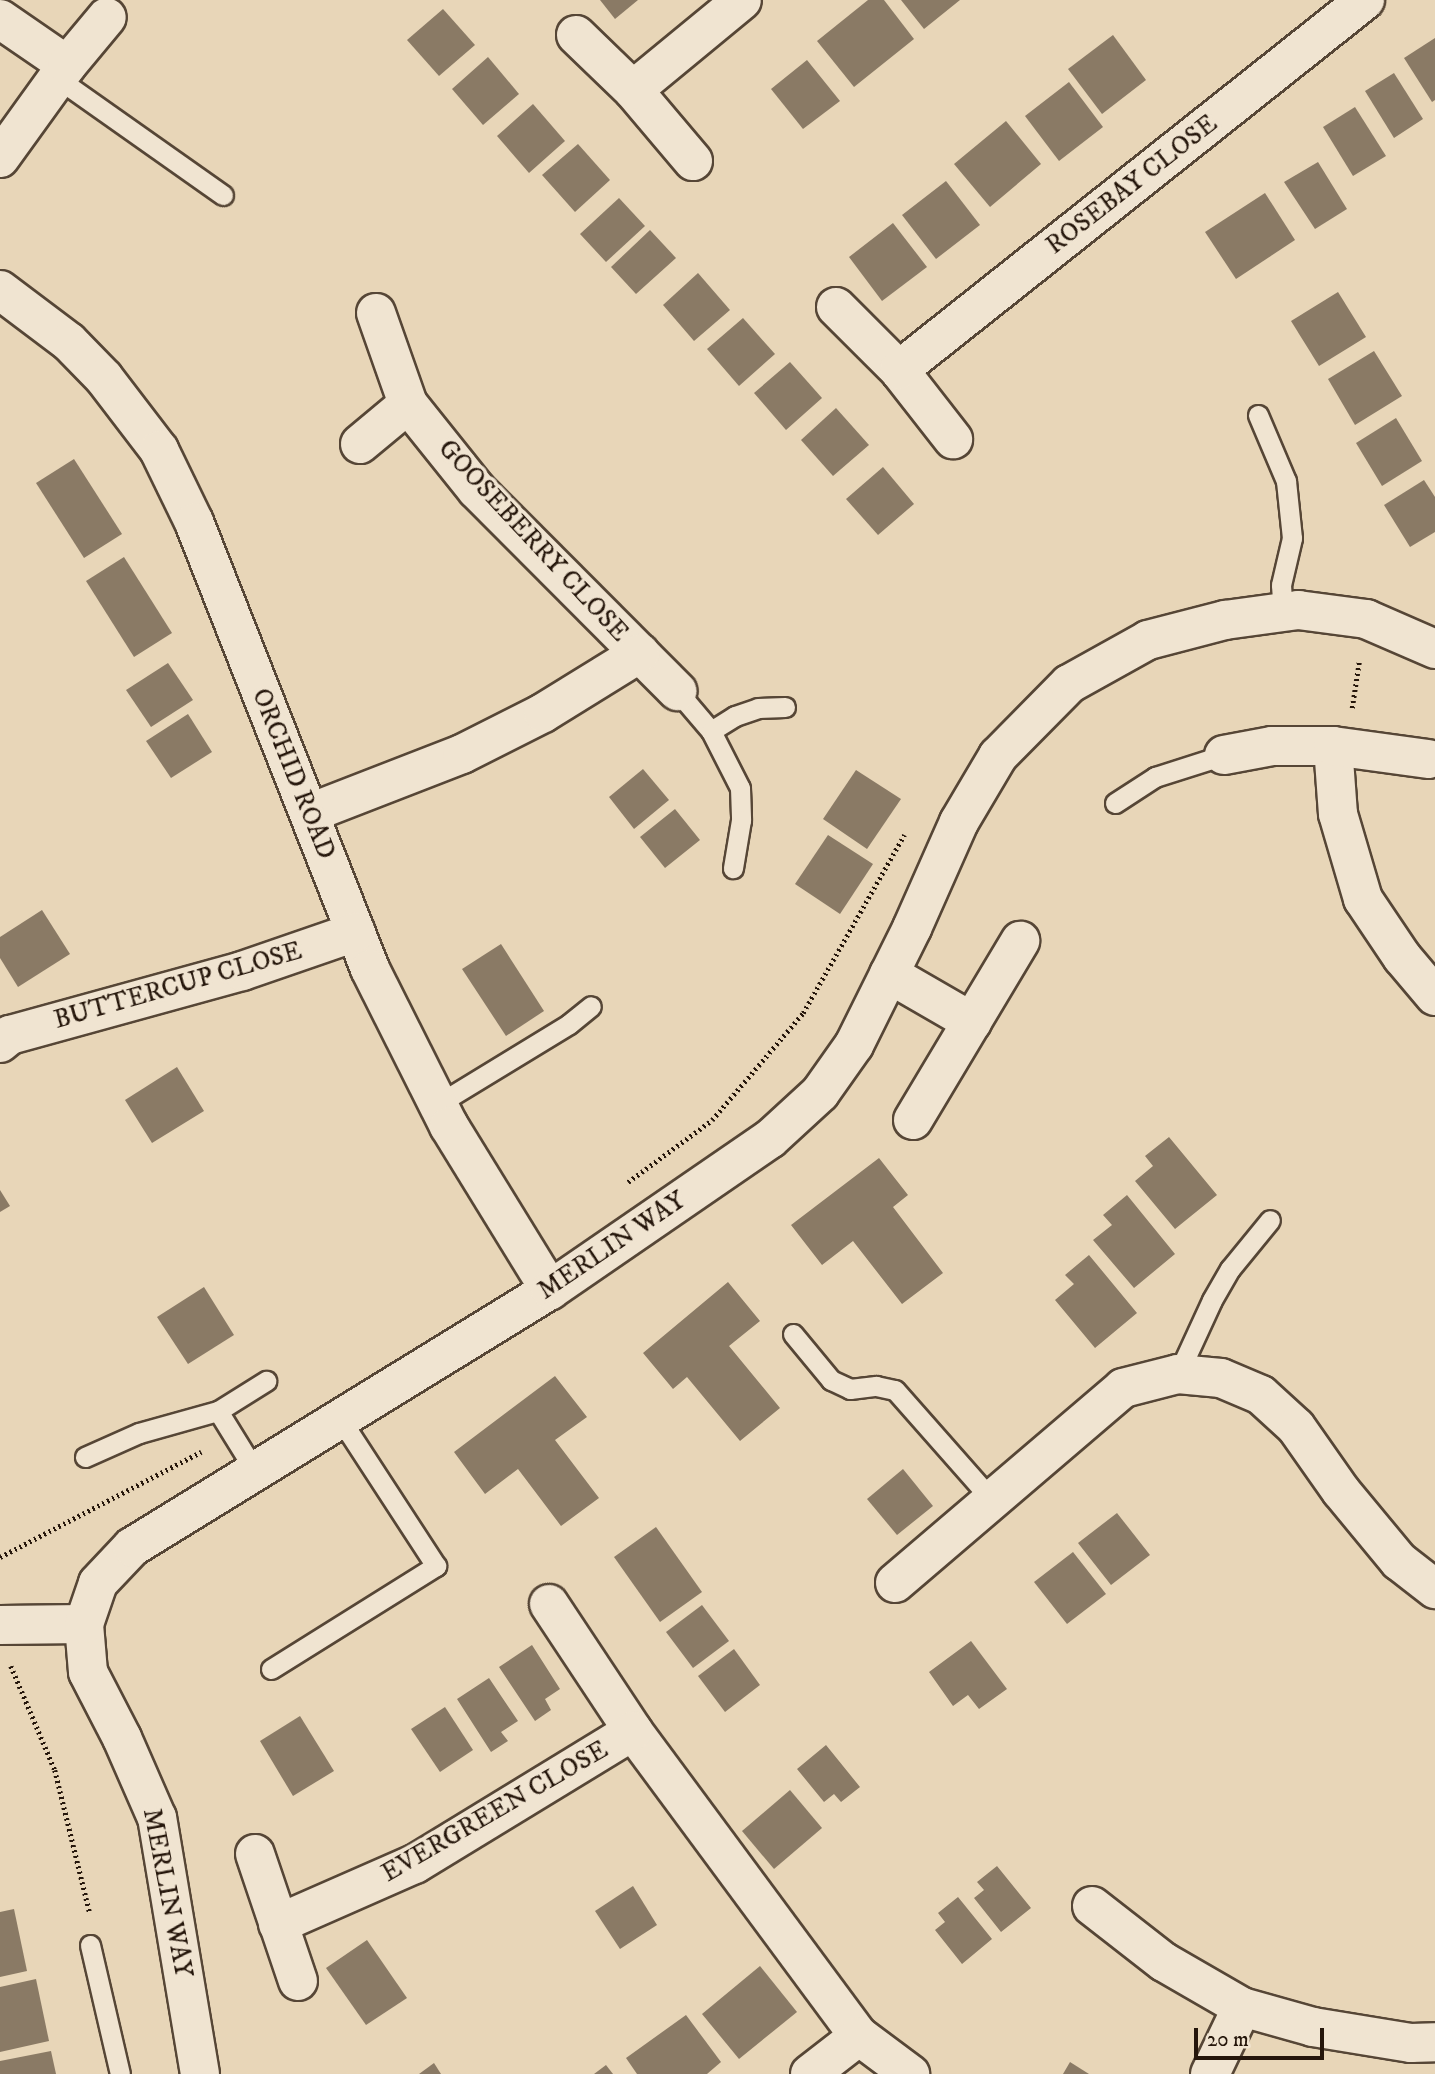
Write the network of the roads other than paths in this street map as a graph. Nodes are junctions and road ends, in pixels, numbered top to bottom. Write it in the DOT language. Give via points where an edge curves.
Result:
graph roads {
  1 [pos="742,0"];
  2 [pos="1365,0"];
  3 [pos="107,17"];
  4 [pos="0,19"];
  5 [pos="576,35"];
  6 [pos="62,72"];
  7 [pos="633,90"];
  8 [pos="0,158"];
  9 [pos="693,161"];
  10 [pos="222,195"];
  11 [pos="0,290"];
  12 [pos="836,307"];
  13 [pos="376,313"];
  14 [pos="900,370"];
  15 [pos="408,404"];
  16 [pos="1258,415"];
  17 [pos="953,439"];
  18 [pos="360,444"];
  19 [pos="1283,612"];
  20 [pos="1435,649"];
  21 [pos="640,653"];
  22 [pos="677,691"];
  23 [pos="785,707"];
  24 [pos="711,731"];
  25 [pos="1340,747"];
  26 [pos="1224,755"];
  27 [pos="1428,759"];
  28 [pos="1115,803"];
  29 [pos="310,813"];
  30 [pos="733,868"];
  31 [pos="355,932"];
  32 [pos="1020,941"];
  33 [pos="889,974"];
  34 [pos="1435,996"];
  35 [pos="591,1006"];
  36 [pos="972,1022"];
  37 [pos="1,1041"];
  38 [pos="438,1104"];
  39 [pos="914,1120"];
  40 [pos="1270,1220"];
  41 [pos="550,1290"];
  42 [pos="793,1334"];
  43 [pos="1178,1374"];
  44 [pos="267,1381"];
  45 [pos="218,1411"];
  46 [pos="340,1419"];
  47 [pos="85,1457"];
  48 [pos="255,1471"];
  49 [pos="992,1500"];
  50 [pos="895,1583"];
  51 [pos="1435,1589"];
  52 [pos="549,1604"];
  53 [pos="0,1625"];
  54 [pos="84,1625"];
  55 [pos="271,1668"];
  56 [pos="633,1731"];
  57 [pos="255,1854"];
  58 [pos="1093,1906"];
  59 [pos="278,1924"];
  60 [pos="90,1945"];
  61 [pos="298,1981"];
  62 [pos="1242,2007"];
  63 [pos="859,2036"];
  64 [pos="1435,2042"];
  65 [pos="120,2074"];
  66 [pos="200,2074"];
  67 [pos="810,2074"];
  68 [pos="909,2074"];
  69 [pos="1210,2074"];
  1 -- 7 [label="street"];
  2 -- 14 [label="street, ROSEBAY CLOSE"];
  3 -- 6 [label="street"];
  4 -- 6 [label="street"];
  5 -- 7 [label="street"];
  6 -- 8 [label="street"];
  6 -- 10 [label="lane"];
  7 -- 9 [label="street"];
  11 -- 29 [label="street, ORCHID ROAD" via="69,342 104,378 159,450 194,522"];
  12 -- 14 [label="street"];
  13 -- 15 [label="street, GOOSEBERRY CLOSE"];
  14 -- 17 [label="street"];
  15 -- 18 [label="street"];
  15 -- 21 [label="street, GOOSEBERRY CLOSE" via="477,490"];
  16 -- 19 [label="lane" via="1286,481 1292,538 1281,585"];
  19 -- 20 [label="street, MERLIN WAY" via="1366,619"];
  19 -- 33 [label="street, MERLIN WAY" via="1225,620 1148,640 1069,684 998,756 958,822"];
  21 -- 22 [label="street, GOOSEBERRY CLOSE"];
  21 -- 29 [label="street, GOOSEBERRY CLOSE" via="542,713 462,754"];
  22 -- 24 [label="lane"];
  23 -- 24 [label="lane" via="758,708"];
  24 -- 30 [label="lane" via="740,788 741,820"];
  25 -- 26 [label="street" via="1272,746"];
  25 -- 27 [label="street"];
  25 -- 34 [label="street" via="1338,814 1363,899"];
  26 -- 28 [label="lane" via="1155,777"];
  29 -- 31 [label="street, ORCHID ROAD"];
  31 -- 37 [label="street, BUTTERCUP CLOSE" via="242,971"];
  31 -- 38 [label="street, ORCHID ROAD"];
  32 -- 36 [label="street"];
  33 -- 36 [label="street"];
  33 -- 41 [label="street, MERLIN WAY" via="854,1045 820,1093 769,1139"];
  35 -- 38 [label="lane"];
  36 -- 39 [label="street"];
  38 -- 41 [label="street, ORCHID ROAD"];
  40 -- 43 [label="lane" via="1218,1289"];
  41 -- 46 [label="street, MERLIN WAY"];
  42 -- 49 [label="lane" via="831,1380 850,1389 876,1386 895,1391"];
  43 -- 49 [label="street" via="1123,1388"];
  43 -- 51 [label="street" via="1221,1378 1261,1395 1296,1427 1399,1561"];
  44 -- 45 [label="lane"];
  45 -- 47 [label="lane" via="139,1433"];
  45 -- 48 [label="lane"];
  46 -- 48 [label="street, MERLIN WAY"];
  46 -- 55 [label="lane" via="436,1566"];
  48 -- 54 [label="street, MERLIN WAY" via="132,1547 97,1583"];
  49 -- 50 [label="street"];
  52 -- 56 [label="street, EVERGREEN CLOSE"];
  53 -- 54 [label="street"];
  54 -- 66 [label="street, MERLIN WAY" via="88,1672 157,1818"];
  56 -- 59 [label="street, EVERGREEN CLOSE" via="415,1864"];
  56 -- 63 [label="street, EVERGREEN CLOSE"];
  57 -- 59 [label="street"];
  58 -- 62 [label="street" via="1164,1962"];
  59 -- 61 [label="street"];
  60 -- 65 [label="lane"];
  62 -- 64 [label="street" via="1313,2027 1411,2043"];
  62 -- 69 [label="street"];
  63 -- 67 [label="street"];
  63 -- 68 [label="street, EVERGREEN CLOSE"];
}
